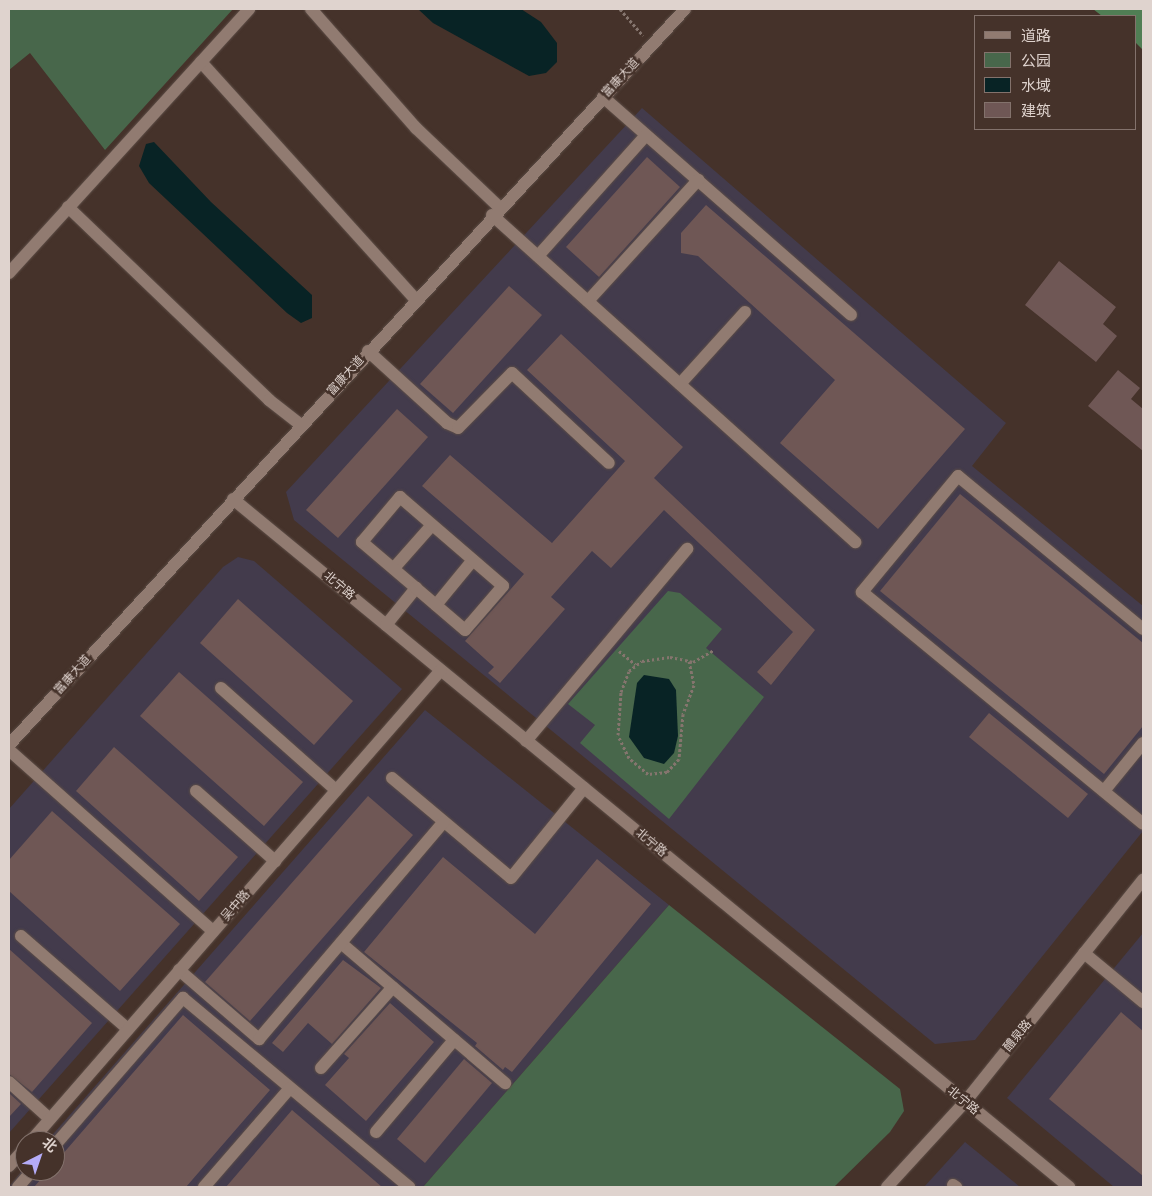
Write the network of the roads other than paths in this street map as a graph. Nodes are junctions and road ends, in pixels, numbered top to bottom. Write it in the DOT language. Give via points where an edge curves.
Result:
graph roads {
  1 [pos="249,9"];
  2 [pos="311,9"];
  3 [pos="685,9"];
  4 [pos="201,62"];
  5 [pos="603,97"];
  6 [pos="646,135"];
  7 [pos="698,180"];
  8 [pos="68,207"];
  9 [pos="496,211"];
  10 [pos="538,256"];
  11 [pos="9,273"];
  12 [pos="415,299"];
  13 [pos="588,301"];
  14 [pos="744,312"];
  15 [pos="851,315"];
  16 [pos="368,351"];
  17 [pos="680,384"];
  18 [pos="301,425"];
  19 [pos="609,463"];
  20 [pos="234,499"];
  21 [pos="432,525"];
  22 [pos="855,542"];
  23 [pos="687,549"];
  24 [pos="474,560"];
  25 [pos="394,568"];
  26 [pos="416,588"];
  27 [pos="436,604"];
  28 [pos="386,625"];
  29 [pos="1143,629"];
  30 [pos="441,670"];
  31 [pos="221,688"];
  32 [pos="526,741"];
  33 [pos="1143,744"];
  34 [pos="9,745"];
  35 [pos="9,750"];
  36 [pos="392,778"];
  37 [pos="584,788"];
  38 [pos="336,790"];
  39 [pos="196,791"];
  40 [pos="1104,791"];
  41 [pos="444,822"];
  42 [pos="1143,824"];
  43 [pos="275,861"];
  44 [pos="1143,880"];
  45 [pos="213,931"];
  46 [pos="21,936"];
  47 [pos="341,943"];
  48 [pos="1084,953"];
  49 [pos="179,970"];
  50 [pos="393,987"];
  51 [pos="1143,1002"];
  52 [pos="128,1029"];
  53 [pos="454,1040"];
  54 [pos="321,1068"];
  55 [pos="9,1082"];
  56 [pos="505,1083"];
  57 [pos="290,1088"];
  58 [pos="965,1102"];
  59 [pos="50,1118"];
  60 [pos="39,1131"];
  61 [pos="376,1132"];
  62 [pos="65,1134"];
  63 [pos="204,1187"];
  64 [pos="409,1187"];
  65 [pos="887,1187"];
  66 [pos="1069,1187"];
  1 -- 4 [label="street"];
  2 -- 9 [label="street" via="416,128"];
  3 -- 5 [label="street, 富康大道"];
  4 -- 8 [label="street"];
  4 -- 12 [label="street"];
  5 -- 6 [label="street"];
  5 -- 9 [label="street, 富康大道"];
  6 -- 7 [label="street"];
  6 -- 10 [label="street"];
  7 -- 13 [label="street"];
  7 -- 15 [label="street"];
  8 -- 11 [label="street"];
  8 -- 18 [label="street" via="269,400"];
  9 -- 10 [label="street"];
  9 -- 12 [label="street, 富康大道"];
  10 -- 13 [label="street"];
  12 -- 16 [label="street, 富康大道"];
  13 -- 17 [label="street"];
  14 -- 17 [label="street"];
  16 -- 18 [label="street, 富康大道"];
  16 -- 19 [label="street" via="447,423 458,428 512,373"];
  17 -- 22 [label="street"];
  18 -- 20 [label="street, 富康大道"];
  20 -- 28 [label="street, 北宁路"];
  20 -- 34 [label="street, 富康大道"];
  21 -- 24 [label="street"];
  21 -- 25 [label="street"];
  21 -- 25 [label="street" via="400,497 362,542"];
  23 -- 32 [label="street"];
  24 -- 27 [label="street"];
  24 -- 27 [label="street" via="503,586 465,630"];
  25 -- 26 [label="street"];
  26 -- 27 [label="street"];
  26 -- 28 [label="street"];
  28 -- 30 [label="street, 北宁路"];
  29 -- 40 [label="street" via="958,476 862,592"];
  30 -- 32 [label="street, 北宁路"];
  30 -- 38 [label="street, 吴中路"];
  31 -- 38 [label="street"];
  32 -- 37 [label="street, 北宁路"];
  33 -- 40 [label="street"];
  35 -- 45 [label="street"];
  36 -- 41 [label="street"];
  37 -- 41 [label="street" via="511,878"];
  37 -- 58 [label="street, 北宁路"];
  38 -- 43 [label="street, 吴中路"];
  39 -- 43 [label="street"];
  40 -- 42 [label="street"];
  41 -- 47 [label="street"];
  43 -- 45 [label="street, 吴中路"];
  44 -- 48 [label="street, 醴泉路"];
  45 -- 49 [label="street, 吴中路"];
  46 -- 52 [label="street"];
  47 -- 49 [label="street" via="259,1039"];
  47 -- 50 [label="street"];
  48 -- 51 [label="street"];
  48 -- 58 [label="street, 醴泉路"];
  49 -- 52 [label="street, 吴中路"];
  50 -- 53 [label="street"];
  50 -- 54 [label="street"];
  52 -- 59 [label="street, 吴中路"];
  53 -- 56 [label="street"];
  53 -- 61 [label="street"];
  55 -- 59 [label="street"];
  57 -- 62 [label="street" via="183,998"];
  57 -- 63 [label="street"];
  57 -- 64 [label="street"];
  58 -- 65 [label="street, 醴泉路"];
  58 -- 66 [label="street, 北宁路"];
  59 -- 60 [label="street, 吴中路"];
}
